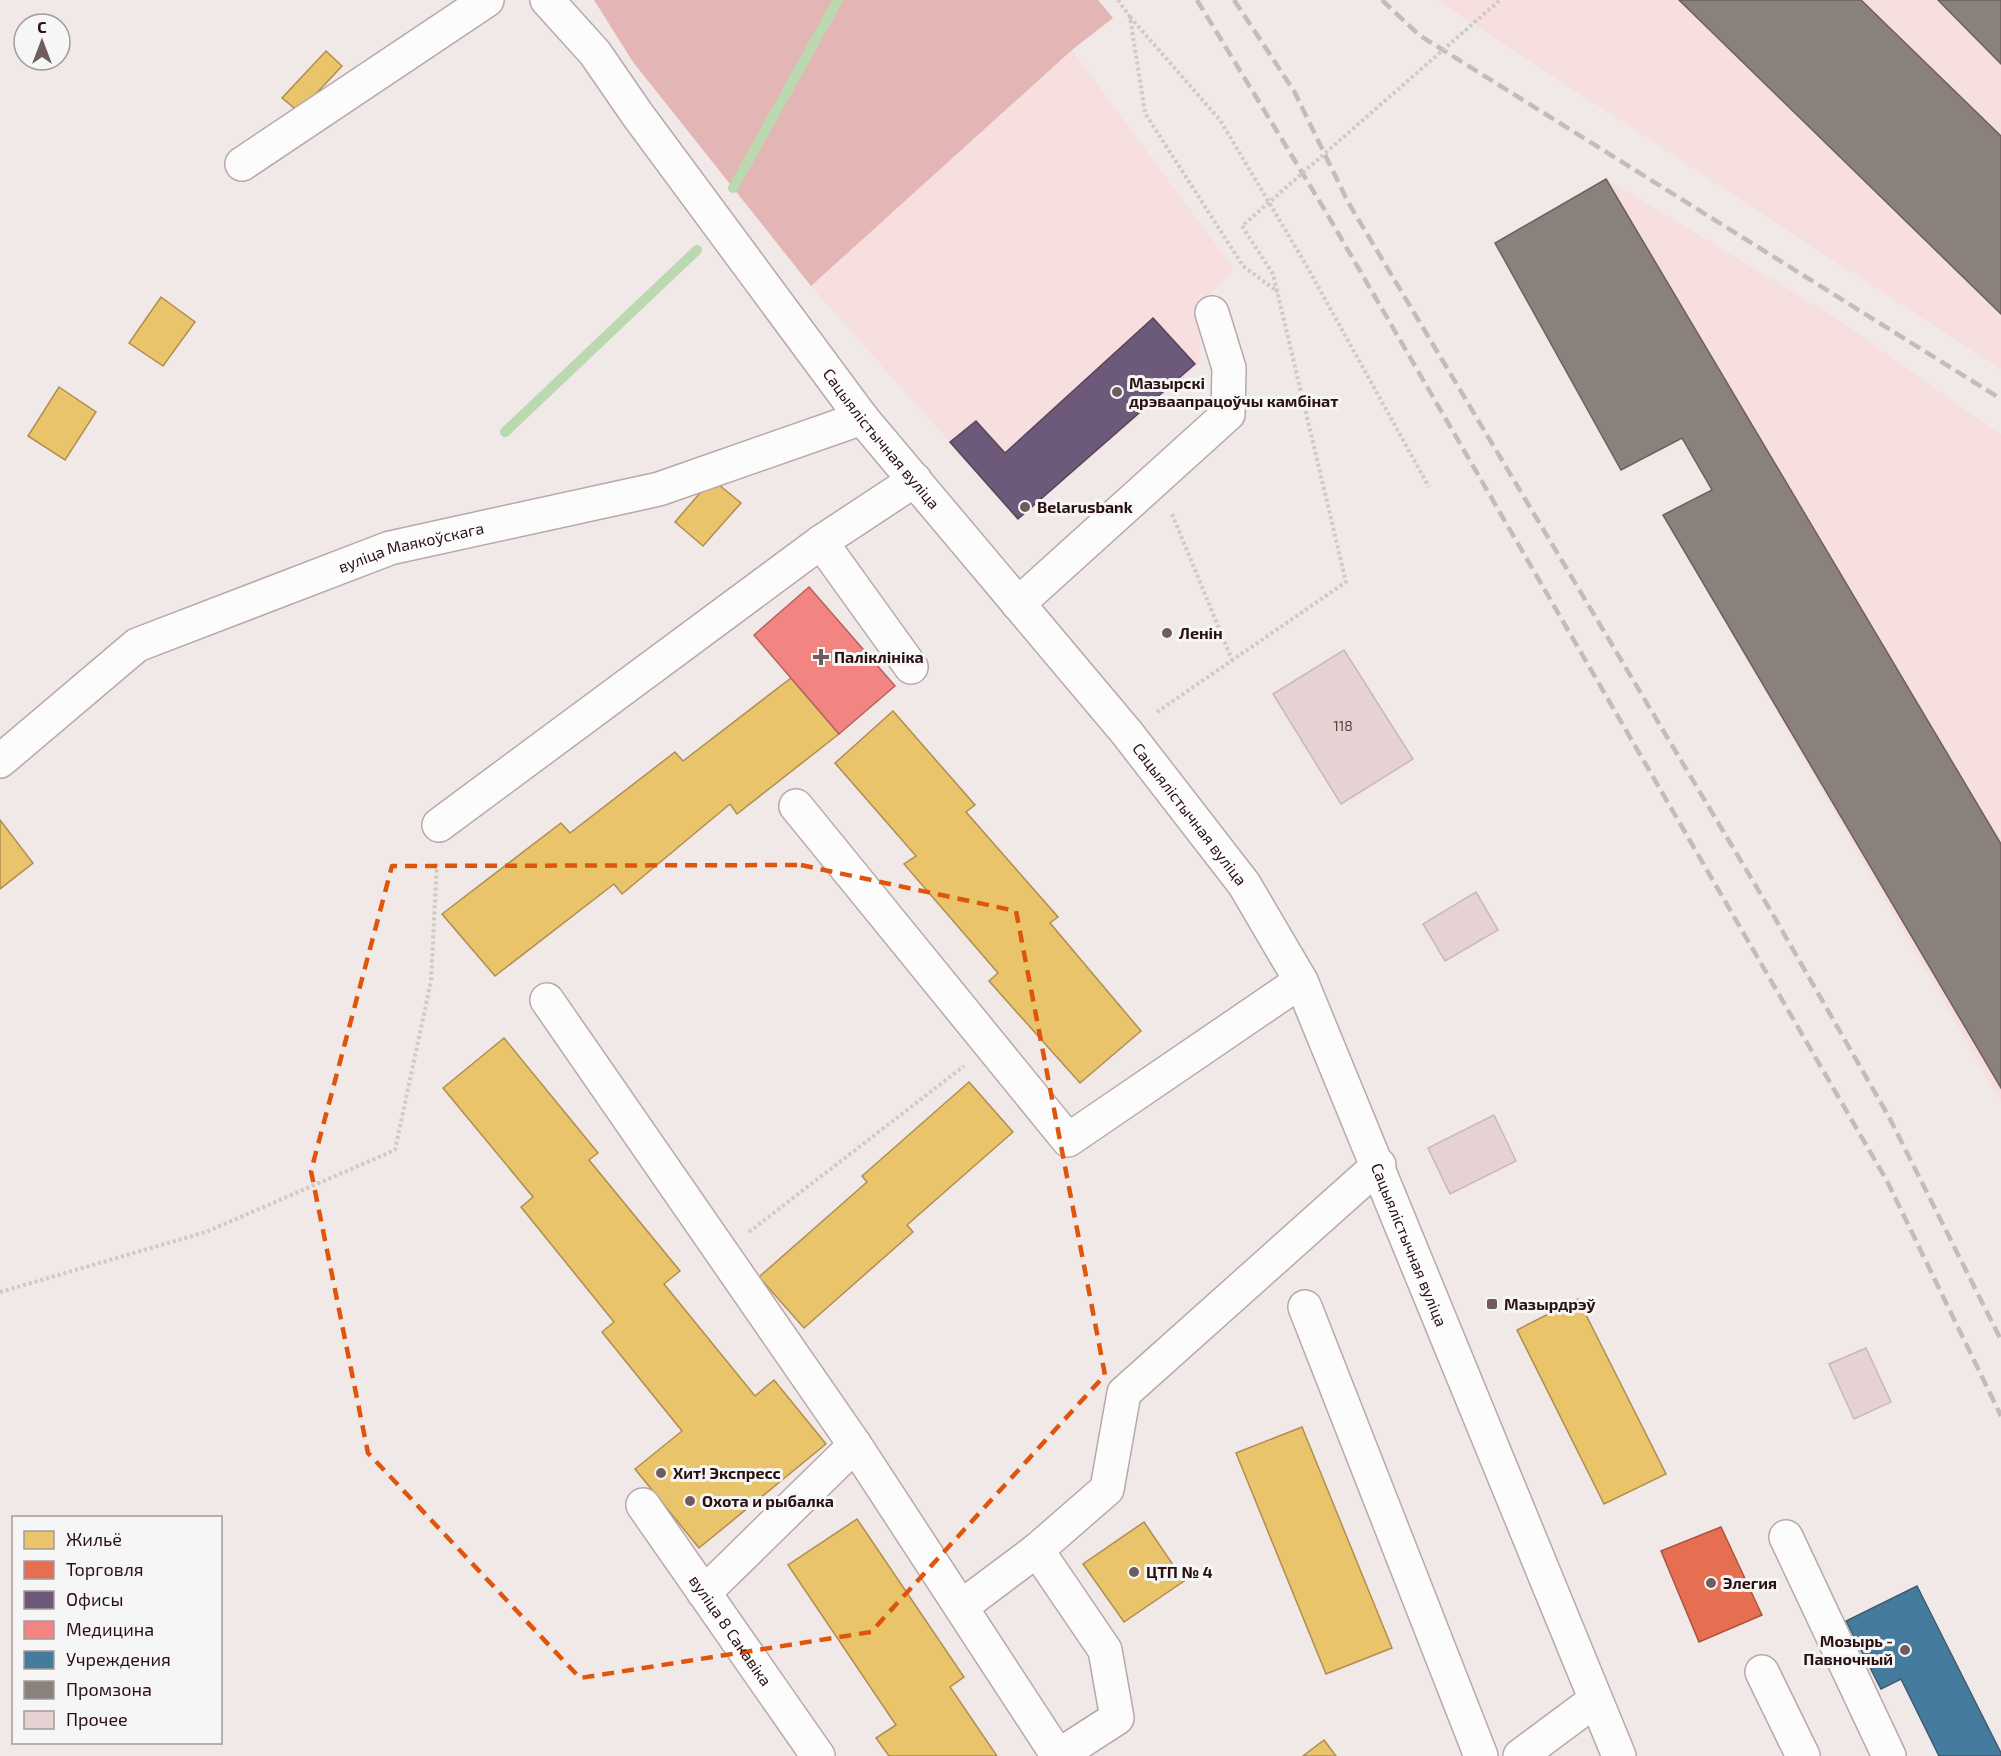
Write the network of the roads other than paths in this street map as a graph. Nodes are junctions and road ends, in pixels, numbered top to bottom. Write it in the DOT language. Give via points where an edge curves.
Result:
graph roads {
  1 [pos="487,0"];
  2 [pos="547,0"];
  3 [pos="242,164"];
  4 [pos="1212,313"];
  5 [pos="862,418"];
  6 [pos="915,480"];
  7 [pos="821,542"];
  8 [pos="1018,604"];
  9 [pos="911,667"];
  10 [pos="0,761"];
  11 [pos="796,806"];
  12 [pos="439,825"];
  13 [pos="1301,981"];
  14 [pos="547,1000"];
  15 [pos="1378,1165"];
  16 [pos="1305,1307"];
  17 [pos="855,1445"];
  18 [pos="643,1506"];
  19 [pos="1786,1537"];
  20 [pos="1037,1550"];
  21 [pos="704,1593"];
  22 [pos="961,1607"];
  23 [pos="1762,1672"];
  24 [pos="1594,1701"];
  25 [pos="818,1756"];
  26 [pos="1481,1756"];
  27 [pos="1520,1756"];
  28 [pos="1619,1756"];
  29 [pos="1803,1756"];
  30 [pos="1889,1756"];
  1 -- 3 [label="street"];
  2 -- 5 [label="street, Сацыялістычная вуліца" via="595,53"];
  4 -- 8 [label="street" via="1229,368 1228,414"];
  5 -- 6 [label="street, Сацыялістычная вуліца"];
  5 -- 10 [label="street, вуліца Маякоўскага" via="659,489 390,548 137,645"];
  6 -- 7 [label="street"];
  6 -- 8 [label="street, Сацыялістычная вуліца"];
  7 -- 9 [label="street"];
  7 -- 12 [label="street"];
  8 -- 13 [label="street, Сацыялістычная вуліца" via="1127,733 1244,884"];
  11 -- 13 [label="street" via="1068,1140"];
  13 -- 15 [label="street, Сацыялістычная вуліца"];
  14 -- 17 [label="street"];
  15 -- 20 [label="street" via="1124,1393 1107,1489"];
  15 -- 24 [label="street, Сацыялістычная вуліца"];
  16 -- 26 [label="street"];
  17 -- 21 [label="street"];
  17 -- 22 [label="street"];
  18 -- 21 [label="street, вуліца 8 Сакавіка"];
  19 -- 30 [label="street"];
  20 -- 22 [label="street"];
  20 -- 22 [label="street" via="1105,1650 1117,1718 1058,1756"];
  21 -- 25 [label="street, вуліца 8 Сакавіка"];
  23 -- 29 [label="street"];
  24 -- 27 [label="street"];
  24 -- 28 [label="street, Сацыялістычная вуліца"];
}
